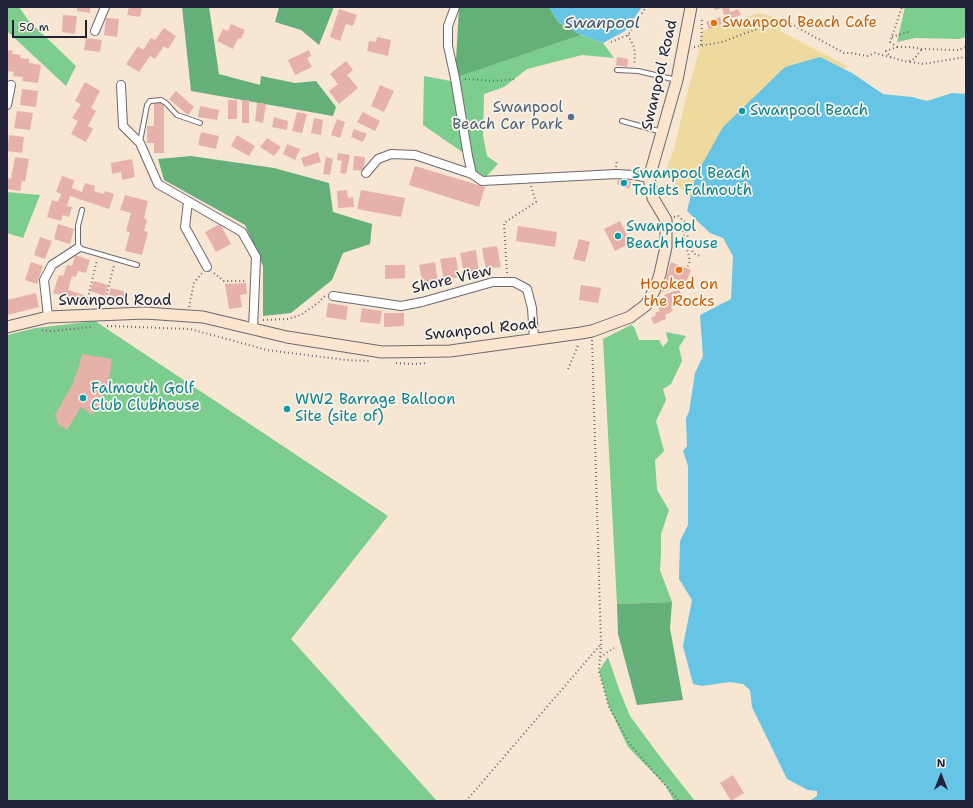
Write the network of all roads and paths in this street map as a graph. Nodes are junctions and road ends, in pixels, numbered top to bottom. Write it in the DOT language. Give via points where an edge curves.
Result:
graph roads {
  1 [pos="105,7"];
  2 [pos="455,7"];
  3 [pos="646,7"];
  4 [pos="691,7"];
  5 [pos="902,7"];
  6 [pos="702,18"];
  7 [pos="95,31"];
  8 [pos="911,31"];
  9 [pos="628,35"];
  10 [pos="892,37"];
  11 [pos="611,42"];
  12 [pos="897,47"];
  13 [pos="966,47"];
  14 [pos="922,49"];
  15 [pos="965,57"];
  16 [pos="892,59"];
  17 [pos="910,62"];
  18 [pos="634,65"];
  19 [pos="617,70"];
  20 [pos="455,78"];
  21 [pos="515,79"];
  22 [pos="678,80"];
  23 [pos="11,85"];
  24 [pos="121,85"];
  25 [pos="7,105"];
  26 [pos="622,121"];
  27 [pos="200,123"];
  28 [pos="662,132"];
  29 [pos="140,143"];
  30 [pos="366,173"];
  31 [pos="472,174"];
  32 [pos="649,178"];
  33 [pos="528,179"];
  34 [pos="188,202"];
  35 [pos="82,210"];
  36 [pos="683,221"];
  37 [pos="666,227"];
  38 [pos="78,248"];
  39 [pos="99,254"];
  40 [pos="700,256"];
  41 [pos="116,258"];
  42 [pos="137,265"];
  43 [pos="207,267"];
  44 [pos="687,268"];
  45 [pos="255,281"];
  46 [pos="507,282"];
  47 [pos="333,296"];
  48 [pos="323,297"];
  49 [pos="91,309"];
  50 [pos="103,309"];
  51 [pos="187,309"];
  52 [pos="48,317"];
  53 [pos="254,325"];
  54 [pos="7,327"];
  55 [pos="582,333"];
  56 [pos="534,339"];
  57 [pos="592,347"];
  58 [pos="568,370"];
  59 [pos="601,644"];
  60 [pos="614,648"];
  61 [pos="600,657"];
  62 [pos="466,801"];
  63 [pos="680,801"];
  1 -- 7 [label="street"];
  2 -- 20 [label="street" via="448,26 448,46"];
  3 -- 9 [label="path"];
  4 -- 22 [label="street, Swanpool Road"];
  5 -- 10 [label="path"];
  6 -- 16 [label="path" via="701,45 722,42 762,27 792,24 844,53 867,56 875,53"];
  8 -- 10 [label="path"];
  9 -- 11 [label="path"];
  9 -- 18 [label="path" via="634,47"];
  10 -- 12 [label="path" via="890,42"];
  12 -- 14 [label="path"];
  12 -- 16 [label="path" via="886,51"];
  13 -- 14 [label="path" via="958,50"];
  14 -- 17 [label="path"];
  15 -- 17 [label="path" via="922,64"];
  16 -- 17 [label="path"];
  19 -- 22 [label="lane" via="638,71"];
  20 -- 21 [label="path" via="495,82"];
  20 -- 31 [label="street"];
  22 -- 28 [label="street, Swanpool Road"];
  23 -- 25 [label="street"];
  24 -- 29 [label="street" via="124,126"];
  26 -- 28 [label="lane"];
  27 -- 29 [label="lane" via="177,115 161,100 150,101 146,105"];
  28 -- 32 [label="street, Swanpool Road"];
  29 -- 34 [label="street" via="158,184"];
  30 -- 31 [label="street" via="378,159 391,154 415,155"];
  31 -- 33 [label="street" via="482,181"];
  32 -- 33 [label="street" via="616,174"];
  32 -- 37 [label="street, Swanpool Road" via="653,198 666,220"];
  33 -- 46 [label="path" via="536,202 504,223"];
  34 -- 43 [label="street" via="185,227"];
  34 -- 45 [label="street" via="242,232 256,257"];
  35 -- 38 [label="lane" via="78,226"];
  36 -- 40 [label="path" via="687,224 686,231 693,253"];
  37 -- 44 [label="path" via="682,229 690,261"];
  37 -- 55 [label="street, Swanpool Road" via="666,246 660,274 646,305 630,317"];
  38 -- 39 [label="lane"];
  38 -- 52 [label="street" via="52,265 44,280"];
  39 -- 41 [label="lane"];
  39 -- 49 [label="path" via="85,309"];
  41 -- 42 [label="lane"];
  41 -- 50 [label="path"];
  43 -- 45 [label="path" via="224,281"];
  43 -- 51 [label="path" via="194,283 190,306"];
  45 -- 53 [label="street"];
  46 -- 47 [label="street, Shore View" via="493,282 401,306"];
  46 -- 56 [label="street, Shore View" via="514,282 527,289 532,308"];
  48 -- 53 [label="path" via="301,315"];
  52 -- 53 [label="street, Swanpool Road" via="145,313 203,317"];
  52 -- 54 [label="street, Swanpool Road"];
  53 -- 56 [label="street, Swanpool Road" via="287,337 382,352 450,351"];
  55 -- 56 [label="street, Swanpool Road"];
  55 -- 58 [label="path"];
  57 -- 59 [label="path"];
  59 -- 61 [label="path"];
  59 -- 62 [label="path"];
  60 -- 61 [label="path"];
  61 -- 63 [label="path" via="599,671 608,707 629,743"];
}
